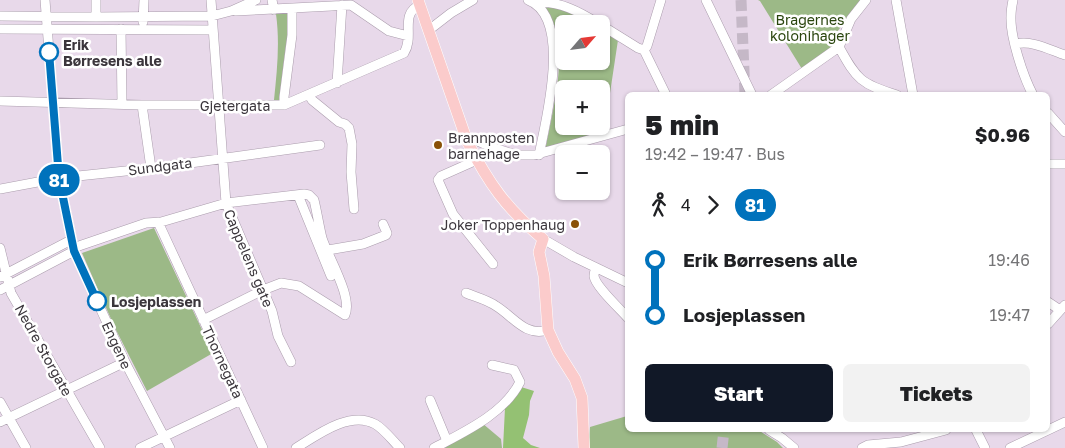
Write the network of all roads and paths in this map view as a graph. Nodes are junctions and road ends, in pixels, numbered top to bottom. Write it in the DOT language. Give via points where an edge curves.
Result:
graph roads {
  1 [pos="45,0"];
  2 [pos="96,0"];
  3 [pos="144,0"];
  4 [pos="211,0"];
  5 [pos="256,0"];
  6 [pos="272,0"];
  7 [pos="473,0"];
  8 [pos="661,0"];
  9 [pos="706,0"];
  10 [pos="866,0"];
  11 [pos="896,0"];
  12 [pos="1013,0"];
  13 [pos="532,1"];
  14 [pos="419,2"];
  15 [pos="342,5"];
  16 [pos="292,9"];
  17 [pos="274,10"];
  18 [pos="231,11"];
  19 [pos="583,15"];
  20 [pos="0,16"];
  21 [pos="46,16"];
  22 [pos="212,16"];
  23 [pos="96,17"];
  24 [pos="144,17"];
  25 [pos="0,29"];
  26 [pos="47,29"];
  27 [pos="121,29"];
  28 [pos="143,29"];
  29 [pos="214,30"];
  30 [pos="429,30"];
  31 [pos="610,31"];
  32 [pos="408,36"];
  33 [pos="1016,44"];
  34 [pos="839,47"];
  35 [pos="644,50"];
  36 [pos="1065,55"];
  37 [pos="337,83"];
  38 [pos="665,92"];
  39 [pos="751,92"];
  40 [pos="775,92"];
  41 [pos="889,92"];
  42 [pos="912,92"];
  43 [pos="1032,92"];
  44 [pos="309,95"];
  45 [pos="0,101"];
  46 [pos="52,102"];
  47 [pos="122,104"];
  48 [pos="142,105"];
  49 [pos="219,105"];
  50 [pos="284,105"];
  51 [pos="1050,115"];
  52 [pos="625,130"];
  53 [pos="1065,132"];
  54 [pos="467,140"];
  55 [pos="320,145"];
  56 [pos="539,155"];
  57 [pos="224,158"];
  58 [pos="477,160"];
  59 [pos="1050,164"];
  60 [pos="1065,164"];
  61 [pos="151,168"];
  62 [pos="59,178"];
  63 [pos="0,189"];
  64 [pos="298,195"];
  65 [pos="226,203"];
  66 [pos="354,209"];
  67 [pos="158,222"];
  68 [pos="383,224"];
  69 [pos="543,239"];
  70 [pos="73,246"];
  71 [pos="0,248"];
  72 [pos="328,250"];
  73 [pos="493,264"];
  74 [pos="596,268"];
  75 [pos="3,276"];
  76 [pos="625,282"];
  77 [pos="9,285"];
  78 [pos="0,290"];
  79 [pos="263,290"];
  80 [pos="466,293"];
  81 [pos="1050,303"];
  82 [pos="347,305"];
  83 [pos="1062,308"];
  84 [pos="625,315"];
  85 [pos="203,320"];
  86 [pos="1050,322"];
  87 [pos="548,330"];
  88 [pos="125,362"];
  89 [pos="291,362"];
  90 [pos="492,365"];
  91 [pos="66,390"];
  92 [pos="241,400"];
  93 [pos="430,400"];
  94 [pos="0,402"];
  95 [pos="9,418"];
  96 [pos="0,422"];
  97 [pos="1065,422"];
  98 [pos="1050,429"];
  99 [pos="938,432"];
  100 [pos="977,432"];
  101 [pos="1044,432"];
  102 [pos="785,434"];
  103 [pos="164,437"];
  104 [pos="448,441"];
  105 [pos="26,448"];
  106 [pos="100,448"];
  107 [pos="140,448"];
  108 [pos="170,448"];
  109 [pos="263,448"];
  110 [pos="296,448"];
  111 [pos="400,448"];
  112 [pos="434,448"];
  113 [pos="584,448"];
  114 [pos="794,448"];
  115 [pos="862,448"];
  116 [pos="985,448"];
  117 [pos="1010,448"];
  1 -- 21 [label="street, Engene"];
  2 -- 23 [label="street"];
  3 -- 24 [label="street"];
  4 -- 22 [label="street, Cappelens gate"];
  5 -- 18 [label="street"];
  6 -- 17 [label="street"];
  7 -- 30 [label="street"];
  8 -- 35 [label="street"];
  9 -- 39 [label="street"];
  10 -- 34 [label="street" via="852,19"];
  11 -- 42 [label="street"];
  12 -- 33 [label="street" via="1010,15"];
  13 -- 19 [label="street" via="554,2"];
  13 -- 56 [label="street" via="541,8 550,28 554,67"];
  14 -- 30 [label="main road"];
  14 -- 32 [label="street, Gjetergata" via="409,14"];
  15 -- 16 [label="street"];
  15 -- 32 [label="street" via="358,8 389,31"];
  15 -- 37 [label="street"];
  16 -- 17 [label="street"];
  16 -- 50 [label="street"];
  17 -- 18 [label="street"];
  18 -- 22 [label="street"];
  20 -- 21 [label="street"];
  21 -- 23 [label="street"];
  21 -- 26 [label="street, Engene"];
  22 -- 24 [label="street"];
  22 -- 29 [label="street, Cappelens gate"];
  23 -- 24 [label="street"];
  24 -- 28 [label="street"];
  25 -- 26 [label="street"];
  26 -- 27 [label="street"];
  26 -- 46 [label="street, Engene"];
  27 -- 28 [label="street"];
  27 -- 47 [label="street"];
  28 -- 29 [label="street"];
  29 -- 49 [label="street, Cappelens gate"];
  30 -- 54 [label="main road"];
  31 -- 35 [label="street"];
  32 -- 37 [label="street, Gjetergata" via="404,53"];
  33 -- 36 [label="street" via="1023,42"];
  33 -- 43 [label="street"];
  34 -- 40 [label="street"];
  34 -- 41 [label="street" via="854,72 866,84"];
  35 -- 38 [label="street"];
  37 -- 44 [label="street, Gjetergata"];
  44 -- 50 [label="street, Gjetergata"];
  44 -- 66 [label="street" via="349,128"];
  45 -- 46 [label="street, Gjetergata"];
  46 -- 47 [label="street, Gjetergata"];
  46 -- 62 [label="street, Engene"];
  47 -- 48 [label="street, Gjetergata"];
  48 -- 49 [label="street, Gjetergata"];
  48 -- 61 [label="street"];
  49 -- 50 [label="street, Gjetergata"];
  49 -- 57 [label="street, Cappelens gate"];
  51 -- 53 [label="street"];
  52 -- 56 [label="street"];
  54 -- 56 [label="street" via="516,155"];
  54 -- 58 [label="main road"];
  55 -- 57 [label="street, Sundgata"];
  57 -- 61 [label="street, Sundgata"];
  57 -- 65 [label="street, Cappelens gate"];
  58 -- 69 [label="main road" via="508,208"];
  58 -- 73 [label="street" via="438,180 453,214"];
  59 -- 60 [label="street"];
  61 -- 62 [label="street, Sundgata"];
  62 -- 63 [label="street, Sundgata"];
  62 -- 70 [label="street, Engene"];
  64 -- 65 [label="street"];
  64 -- 72 [label="street" via="310,195 314,200 322,238"];
  64 -- 82 [label="street"];
  65 -- 67 [label="street"];
  65 -- 79 [label="street, Cappelens gate"];
  67 -- 70 [label="street"];
  67 -- 85 [label="street, Thornegata"];
  68 -- 72 [label="street" via="386,235 363,244"];
  69 -- 74 [label="street"];
  69 -- 87 [label="main road" via="539,252"];
  70 -- 75 [label="street"];
  70 -- 77 [label="street"];
  70 -- 88 [label="street, Engene"];
  71 -- 75 [label="street, Nedre Storgate"];
  72 -- 82 [label="street"];
  74 -- 76 [label="street"];
  74 -- 84 [label="street" via="594,273 599,285"];
  75 -- 77 [label="street, Nedre Storgate"];
  77 -- 78 [label="street"];
  77 -- 91 [label="street, Nedre Storgate"];
  79 -- 82 [label="street" via="281,283 299,286 345,316"];
  79 -- 85 [label="street"];
  79 -- 89 [label="street, Cappelens gate" via="278,336"];
  80 -- 87 [label="street" via="495,305 531,332"];
  81 -- 83 [label="street"];
  83 -- 86 [label="street"];
  85 -- 92 [label="street, Thornegata"];
  87 -- 113 [label="main road" via="582,398"];
  88 -- 91 [label="street"];
  88 -- 103 [label="street, Engene"];
  90 -- 104 [label="street" via="514,370 520,382 517,388 501,407"];
  91 -- 95 [label="street"];
  91 -- 106 [label="street, Nedre Storgate"];
  92 -- 103 [label="street"];
  92 -- 109 [label="street, Thornegata"];
  93 -- 104 [label="street"];
  94 -- 95 [label="street"];
  95 -- 96 [label="street"];
  95 -- 105 [label="street"];
  97 -- 98 [label="street"];
  99 -- 115 [label="street"];
  100 -- 116 [label="street"];
  101 -- 117 [label="street"];
  102 -- 114 [label="street"];
  103 -- 107 [label="street"];
  103 -- 108 [label="street, Engene"];
  104 -- 112 [label="street"];
  110 -- 111 [label="street" via="349,420 374,424"];
}
